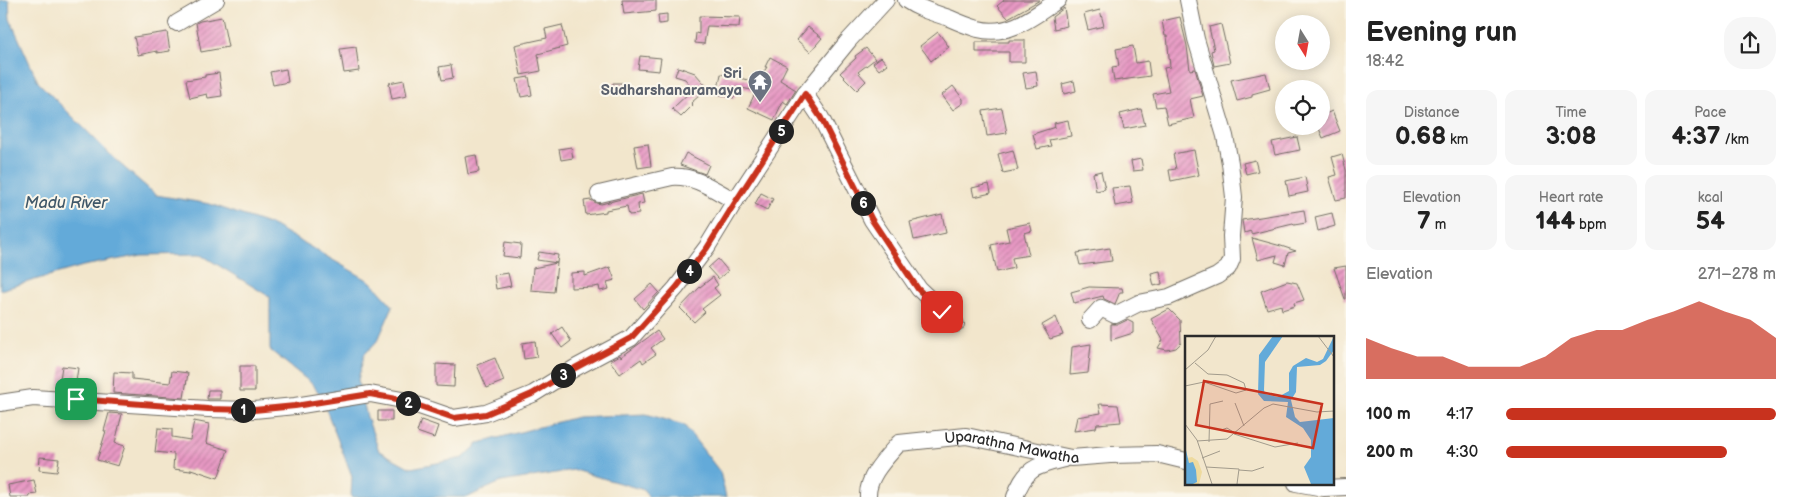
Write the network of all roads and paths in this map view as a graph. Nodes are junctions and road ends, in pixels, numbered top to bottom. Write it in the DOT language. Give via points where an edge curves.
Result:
graph roads {
  1 [pos="216,0"];
  2 [pos="886,0"];
  3 [pos="906,0"];
  4 [pos="1058,0"];
  5 [pos="1188,0"];
  6 [pos="177,23"];
  7 [pos="805,94"];
  8 [pos="599,194"];
  9 [pos="736,201"];
  10 [pos="1090,320"];
  11 [pos="956,324"];
  12 [pos="0,403"];
  13 [pos="1071,458"];
  14 [pos="1185,461"];
  15 [pos="1302,484"];
  16 [pos="1346,487"];
  17 [pos="868,497"];
  18 [pos="1014,497"];
  1 -- 6 [label="street"];
  2 -- 7 [label="street"];
  3 -- 4 [label="street" via="929,12 979,29 997,31 1026,21"];
  5 -- 10 [label="street" via="1227,145 1234,197 1232,259 1228,268 1196,286 1169,297 1139,303 1115,315 1101,308"];
  7 -- 9 [label="street"];
  7 -- 11 [label="street" via="825,125 872,220 918,289"];
  8 -- 9 [label="street" via="683,176"];
  9 -- 12 [label="street" via="676,288 631,338 532,394 486,414 454,418 402,400 370,394 254,410 34,398"];
  13 -- 14 [label="street, Uparathna Mawatha" via="1156,454"];
  13 -- 17 [label="street, Uparathna Mawatha" via="966,436 899,443 880,465"];
  13 -- 18 [label="street" via="1040,465 1028,472"];
  15 -- 16 [label="street"];
}
